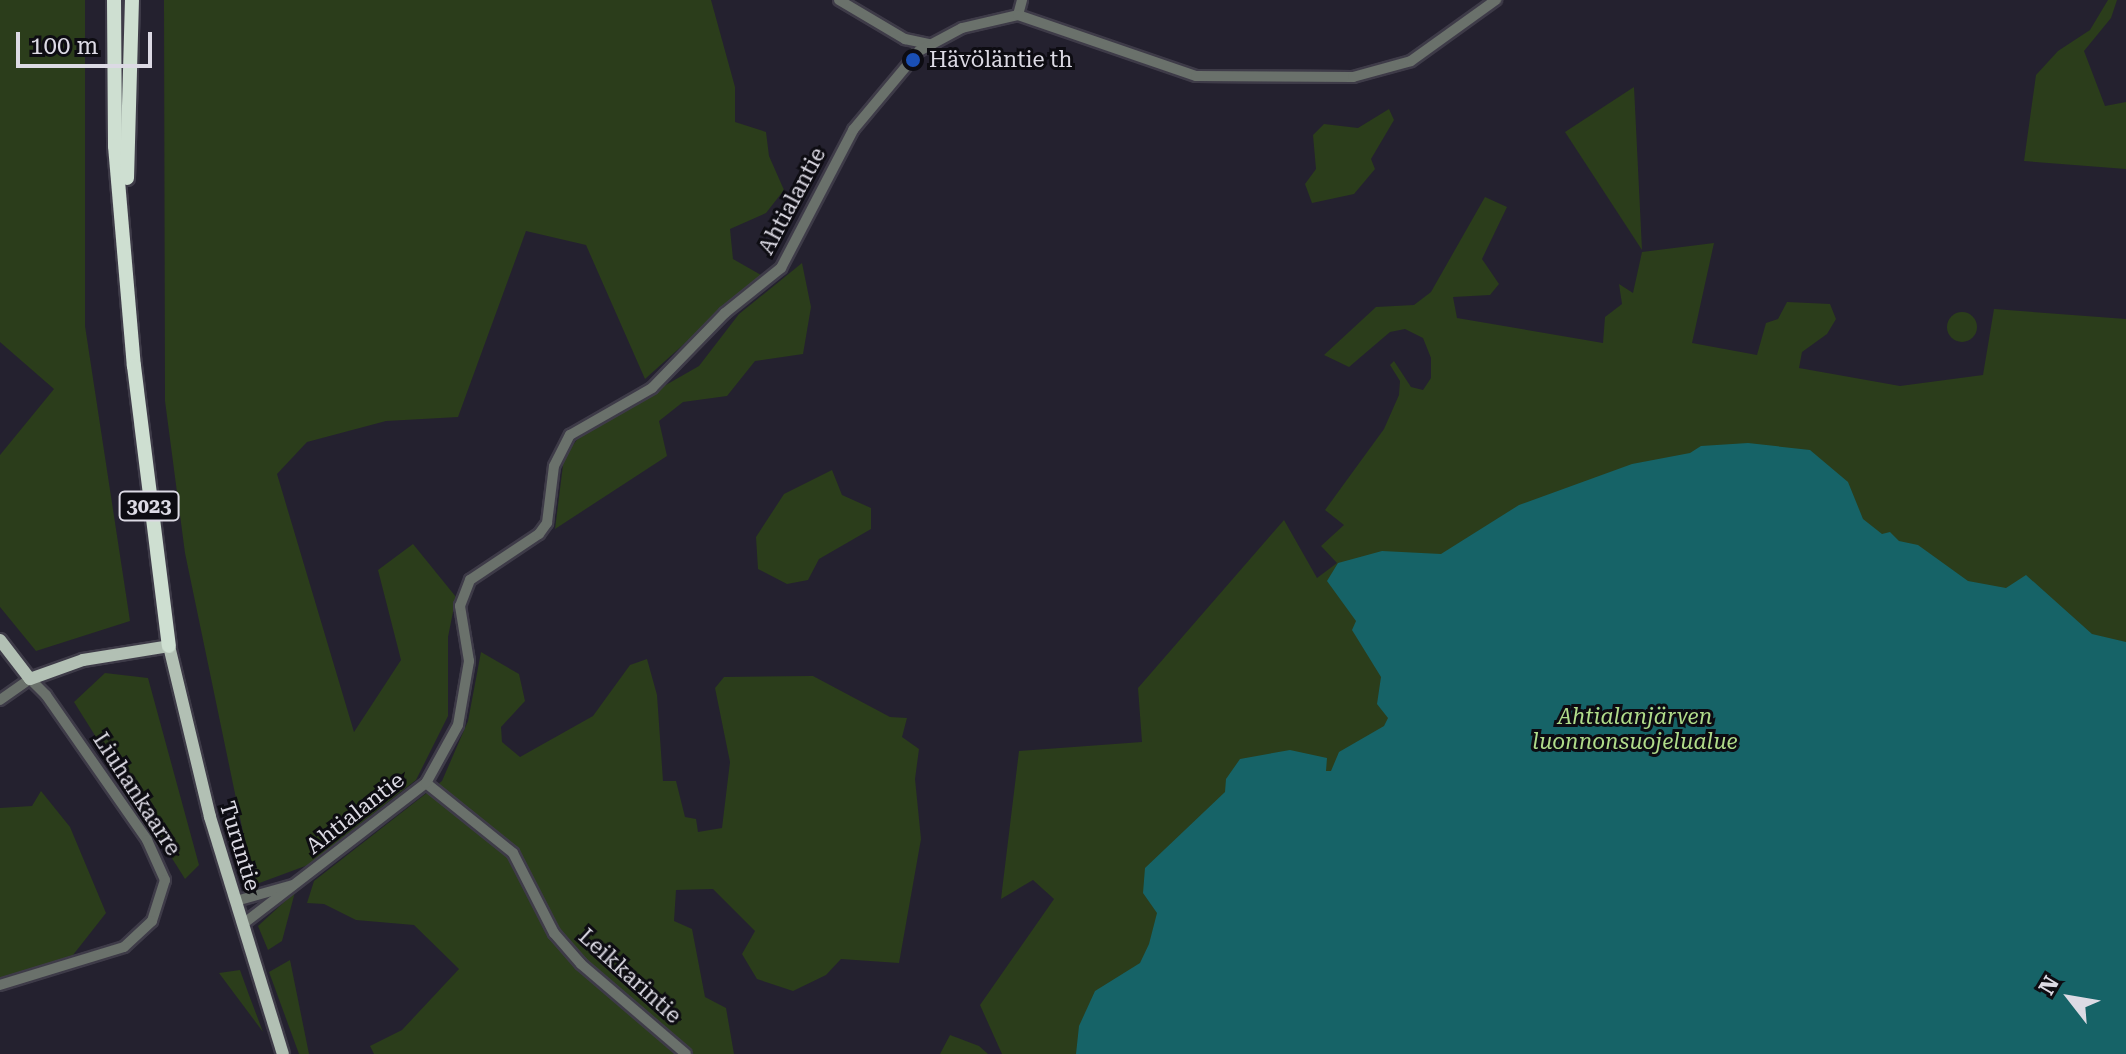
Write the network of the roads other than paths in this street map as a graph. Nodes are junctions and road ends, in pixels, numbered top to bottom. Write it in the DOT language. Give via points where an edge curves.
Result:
graph roads {
  1 [pos="114,0"];
  2 [pos="132,0"];
  3 [pos="839,0"];
  4 [pos="1022,0"];
  5 [pos="1496,0"];
  6 [pos="1018,15"];
  7 [pos="905,39"];
  8 [pos="929,44"];
  9 [pos="908,59"];
  10 [pos="127,246"];
  11 [pos="0,640"];
  12 [pos="169,646"];
  13 [pos="30,679"];
  14 [pos="0,700"];
  15 [pos="426,783"];
  16 [pos="295,885"];
  17 [pos="236,901"];
  18 [pos="243,924"];
  19 [pos="0,985"];
  20 [pos="283,1054"];
  21 [pos="686,1054"];
  1 -- 10 [label="highway, 3023" via="115,146"];
  2 -- 10 [label="highway, 3023"];
  3 -- 7 [label="street"];
  4 -- 6 [label="street"];
  5 -- 6 [label="street" via="1411,61 1353,77 1196,76"];
  6 -- 8 [label="street, Ahtialantie" via="962,28"];
  7 -- 8 [label="street"];
  7 -- 9 [label="street"];
  8 -- 9 [label="street, Ahtialantie"];
  9 -- 15 [label="street, Ahtialantie" via="853,130 781,268 725,313 652,388 570,435 554,466 547,523 539,534 470,580 460,606 469,661 458,725"];
  10 -- 12 [label="highway, 3023" via="140,435"];
  11 -- 13 [label="main road"];
  12 -- 13 [label="main road" via="83,660"];
  12 -- 17 [label="main road, Turuntie" via="190,743"];
  13 -- 14 [label="street"];
  13 -- 19 [label="street, Liuhankaarre" via="108,781 163,867 165,880 152,921 124,947 41,968"];
  15 -- 16 [label="street, Ahtialantie"];
  15 -- 21 [label="street, Leikkarintie" via="513,853 554,933 581,964"];
  16 -- 17 [label="street, Ahtialantie"];
  16 -- 18 [label="street, Ahtialantie"];
  17 -- 18 [label="main road, Turuntie"];
  18 -- 20 [label="main road, Turuntie"];
}
